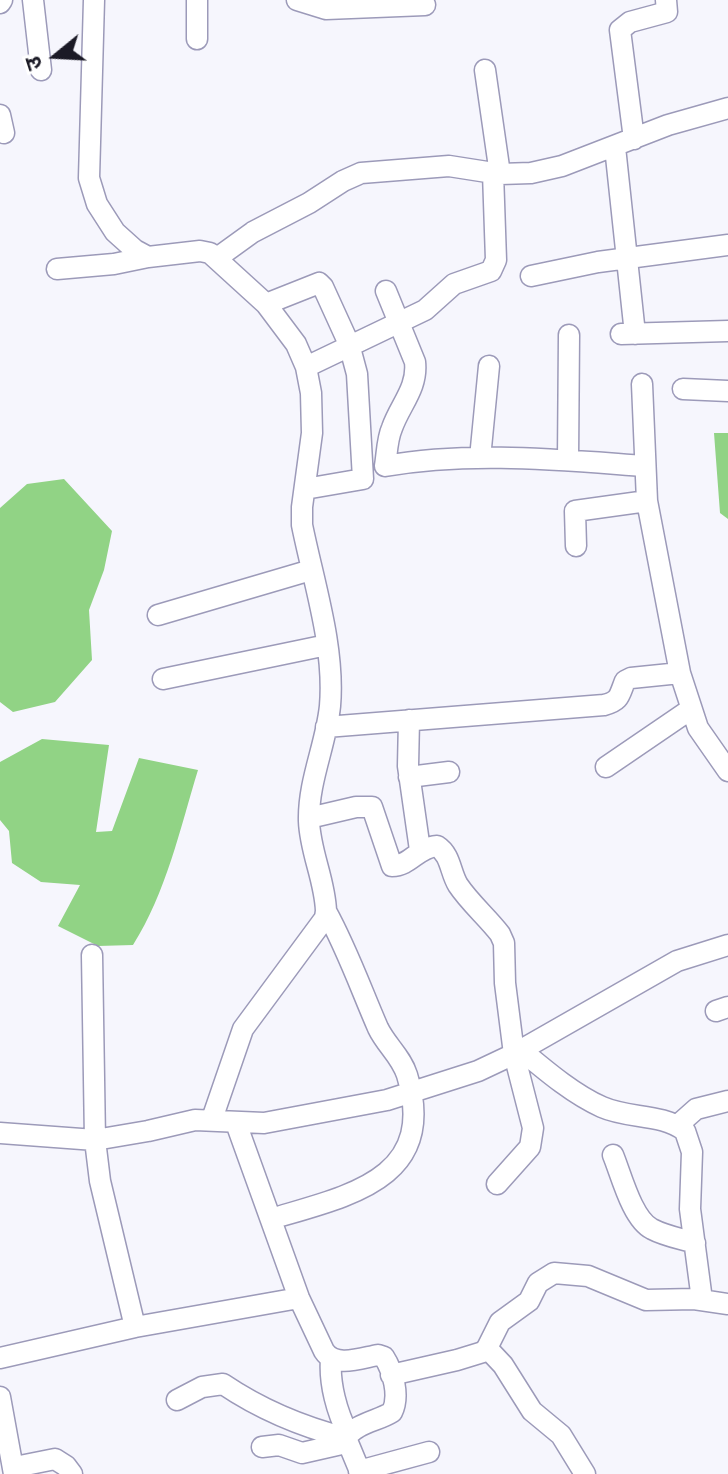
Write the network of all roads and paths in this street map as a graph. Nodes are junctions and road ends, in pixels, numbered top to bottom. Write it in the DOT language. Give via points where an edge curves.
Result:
graph roads {
  1 [pos="33,0"];
  2 [pos="94,0"];
  3 [pos="197,0"];
  4 [pos="297,0"];
  5 [pos="666,0"];
  6 [pos="425,5"];
  7 [pos="197,39"];
  8 [pos="41,70"];
  9 [pos="485,70"];
  10 [pos="728,108"];
  11 [pos="634,139"];
  12 [pos="615,147"];
  13 [pos="497,174"];
  14 [pos="728,245"];
  15 [pos="148,257"];
  16 [pos="217,258"];
  17 [pos="626,259"];
  18 [pos="57,269"];
  19 [pos="531,276"];
  20 [pos="386,291"];
  21 [pos="266,304"];
  22 [pos="397,322"];
  23 [pos="728,331"];
  24 [pos="569,335"];
  25 [pos="349,344"];
  26 [pos="489,366"];
  27 [pos="306,367"];
  28 [pos="642,384"];
  29 [pos="683,389"];
  30 [pos="728,391"];
  31 [pos="480,458"];
  32 [pos="568,460"];
  33 [pos="645,466"];
  34 [pos="305,489"];
  35 [pos="647,501"];
  36 [pos="576,546"];
  37 [pos="311,570"];
  38 [pos="158,615"];
  39 [pos="327,645"];
  40 [pos="680,673"];
  41 [pos="163,679"];
  42 [pos="691,709"];
  43 [pos="409,720"];
  44 [pos="326,727"];
  45 [pos="606,767"];
  46 [pos="728,771"];
  47 [pos="449,772"];
  48 [pos="409,777"];
  49 [pos="309,818"];
  50 [pos="420,850"];
  51 [pos="326,911"];
  52 [pos="728,945"];
  53 [pos="92,955"];
  54 [pos="517,1052"];
  55 [pos="411,1093"];
  56 [pos="728,1101"];
  57 [pos="212,1119"];
  58 [pos="236,1123"];
  59 [pos="678,1125"];
  60 [pos="0,1133"];
  61 [pos="95,1140"];
  62 [pos="613,1155"];
  63 [pos="497,1184"];
  64 [pos="271,1219"];
  65 [pos="695,1243"];
  66 [pos="299,1298"];
  67 [pos="702,1300"];
  68 [pos="728,1304"];
  69 [pos="135,1327"];
  70 [pos="487,1348"];
  71 [pos="0,1358"];
  72 [pos="331,1359"];
  73 [pos="391,1375"];
  74 [pos="0,1397"];
  75 [pos="177,1400"];
  76 [pos="347,1438"];
  77 [pos="262,1447"];
  78 [pos="429,1452"];
  79 [pos="14,1470"];
  80 [pos="360,1472"];
  81 [pos="72,1474"];
  82 [pos="585,1474"];
  1 -- 8 [label="street"];
  2 -- 15 [label="street" via="89,178 97,204 115,232"];
  3 -- 7 [label="street"];
  4 -- 6 [label="street" via="326,9"];
  5 -- 11 [label="street" via="667,12 620,30"];
  9 -- 13 [label="street"];
  10 -- 11 [label="street"];
  11 -- 12 [label="street"];
  12 -- 13 [label="street" via="562,166"];
  12 -- 17 [label="street"];
  13 -- 16 [label="street" via="449,166 361,173 253,232"];
  13 -- 22 [label="street" via="491,271 454,284 425,310"];
  14 -- 17 [label="street"];
  15 -- 16 [label="street" via="200,251"];
  15 -- 18 [label="street"];
  16 -- 21 [label="street"];
  17 -- 19 [label="street"];
  17 -- 23 [label="street" via="628,334"];
  20 -- 22 [label="street"];
  21 -- 25 [label="street" via="319,283"];
  21 -- 27 [label="street"];
  22 -- 25 [label="street"];
  22 -- 31 [label="street" via="416,372 391,428 385,466"];
  24 -- 32 [label="street"];
  25 -- 27 [label="street"];
  25 -- 34 [label="street" via="357,374 363,479"];
  26 -- 31 [label="street"];
  27 -- 34 [label="street" via="312,433"];
  28 -- 33 [label="street"];
  29 -- 30 [label="street"];
  31 -- 32 [label="street"];
  32 -- 33 [label="street"];
  33 -- 35 [label="street"];
  34 -- 37 [label="street" via="302,525"];
  35 -- 36 [label="street" via="575,511"];
  35 -- 40 [label="street"];
  37 -- 38 [label="street"];
  37 -- 39 [label="street"];
  39 -- 41 [label="street"];
  39 -- 44 [label="street" via="331,682"];
  40 -- 42 [label="street"];
  40 -- 43 [label="street" via="631,678 616,702 604,705"];
  42 -- 45 [label="street"];
  42 -- 46 [label="street"];
  43 -- 44 [label="street"];
  43 -- 48 [label="street"];
  44 -- 49 [label="street"];
  47 -- 48 [label="street"];
  48 -- 50 [label="street"];
  49 -- 50 [label="street" via="372,807 392,866 404,864"];
  49 -- 51 [label="street"];
  50 -- 54 [label="street" via="443,850 464,894 500,934"];
  51 -- 55 [label="street" via="379,1030 401,1059"];
  51 -- 57 [label="street" via="243,1029"];
  52 -- 54 [label="street" via="677,961"];
  53 -- 61 [label="street"];
  54 -- 55 [label="street"];
  54 -- 59 [label="street" via="603,1107"];
  54 -- 63 [label="street" via="533,1138"];
  55 -- 58 [label="street" via="292,1119"];
  55 -- 64 [label="street" via="407,1145 393,1169 357,1191"];
  56 -- 59 [label="street" via="696,1109"];
  57 -- 58 [label="street"];
  57 -- 61 [label="street"];
  58 -- 64 [label="street"];
  59 -- 65 [label="street" via="692,1152"];
  60 -- 61 [label="street"];
  61 -- 69 [label="street"];
  62 -- 65 [label="street" via="644,1224"];
  64 -- 66 [label="street"];
  65 -- 67 [label="street"];
  66 -- 69 [label="street"];
  66 -- 72 [label="street"];
  67 -- 68 [label="street"];
  67 -- 70 [label="street" via="646,1300 588,1276 554,1273 500,1322"];
  69 -- 71 [label="street"];
  70 -- 73 [label="street" via="477,1355"];
  70 -- 82 [label="street" via="532,1411 561,1435"];
  72 -- 73 [label="street" via="378,1355"];
  72 -- 76 [label="street" via="331,1380"];
  73 -- 76 [label="street" via="397,1400 392,1412"];
  74 -- 79 [label="street"];
  75 -- 76 [label="street" via="202,1387 223,1384 254,1404"];
  76 -- 77 [label="street" via="302,1453 279,1445"];
  76 -- 80 [label="street"];
  78 -- 80 [label="street"];
  79 -- 81 [label="street" via="55,1459"];
}
